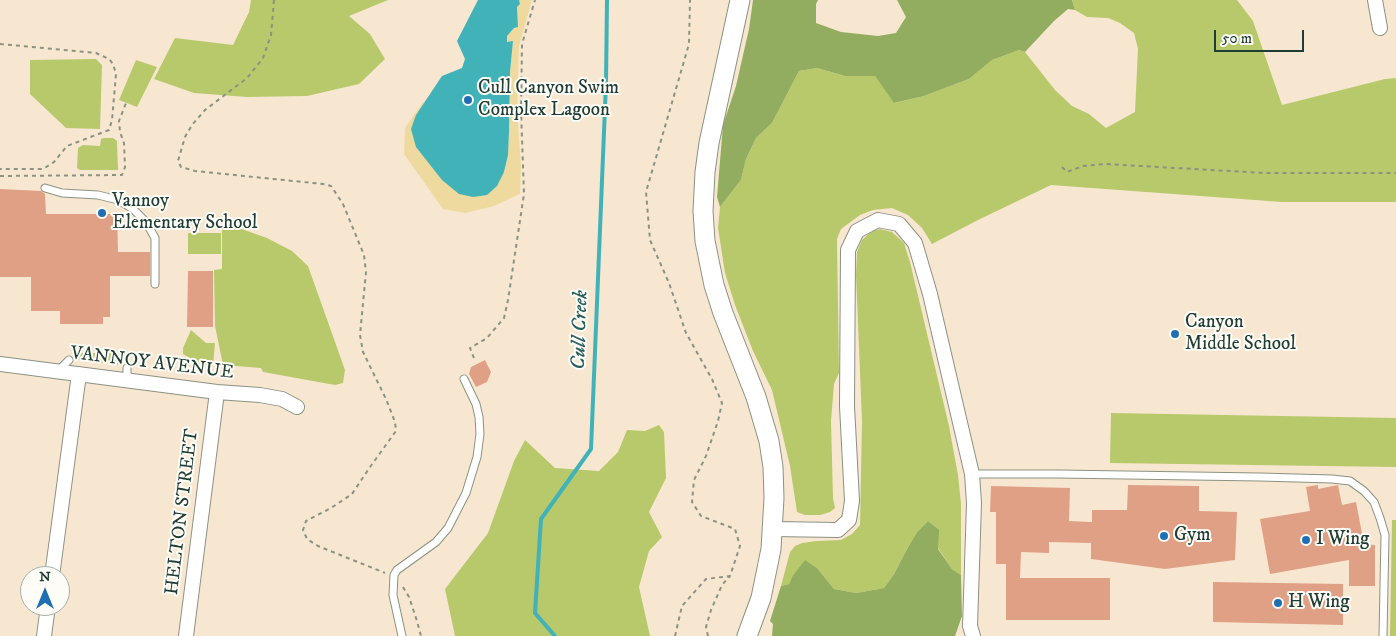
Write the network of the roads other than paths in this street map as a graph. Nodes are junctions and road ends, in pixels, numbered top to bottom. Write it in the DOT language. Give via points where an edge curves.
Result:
graph roads {
  1 [pos="740,0"];
  2 [pos="1375,0"];
  3 [pos="1380,28"];
  4 [pos="45,188"];
  5 [pos="155,284"];
  6 [pos="69,360"];
  7 [pos="0,364"];
  8 [pos="58,372"];
  9 [pos="79,374"];
  10 [pos="464,379"];
  11 [pos="217,392"];
  12 [pos="297,407"];
  13 [pos="972,474"];
  14 [pos="773,530"];
  15 [pos="53,566"];
  16 [pos="47,616"];
  17 [pos="44,636"];
  18 [pos="186,636"];
  19 [pos="402,636"];
  20 [pos="747,636"];
  21 [pos="973,636"];
  22 [pos="1383,636"];
  1 -- 14 [label="street" via="709,144 703,211 714,285 769,441 773,466"];
  2 -- 3 [label="street"];
  4 -- 5 [label="lane" via="111,198 133,209 155,238"];
  6 -- 8 [label="lane"];
  7 -- 8 [label="street, VANNOY AVENUE"];
  8 -- 9 [label="street, VANNOY AVENUE"];
  9 -- 11 [label="street, VANNOY AVENUE" via="127,374"];
  9 -- 15 [label="street"];
  10 -- 19 [label="lane" via="479,417 477,457 466,492 448,528 436,542 394,575 393,595"];
  11 -- 12 [label="street, VANNOY AVENUE" via="260,395"];
  11 -- 18 [label="street, HELTON STREET"];
  13 -- 14 [label="street" via="930,294 915,244 899,224 878,220 857,231 848,250 852,501 849,520 838,530"];
  13 -- 21 [label="street" via="970,626"];
  13 -- 22 [label="lane" via="1260,476 1350,481 1374,502 1385,535"];
  14 -- 20 [label="street" via="761,598"];
  16 -- 17 [label="street"];
}
